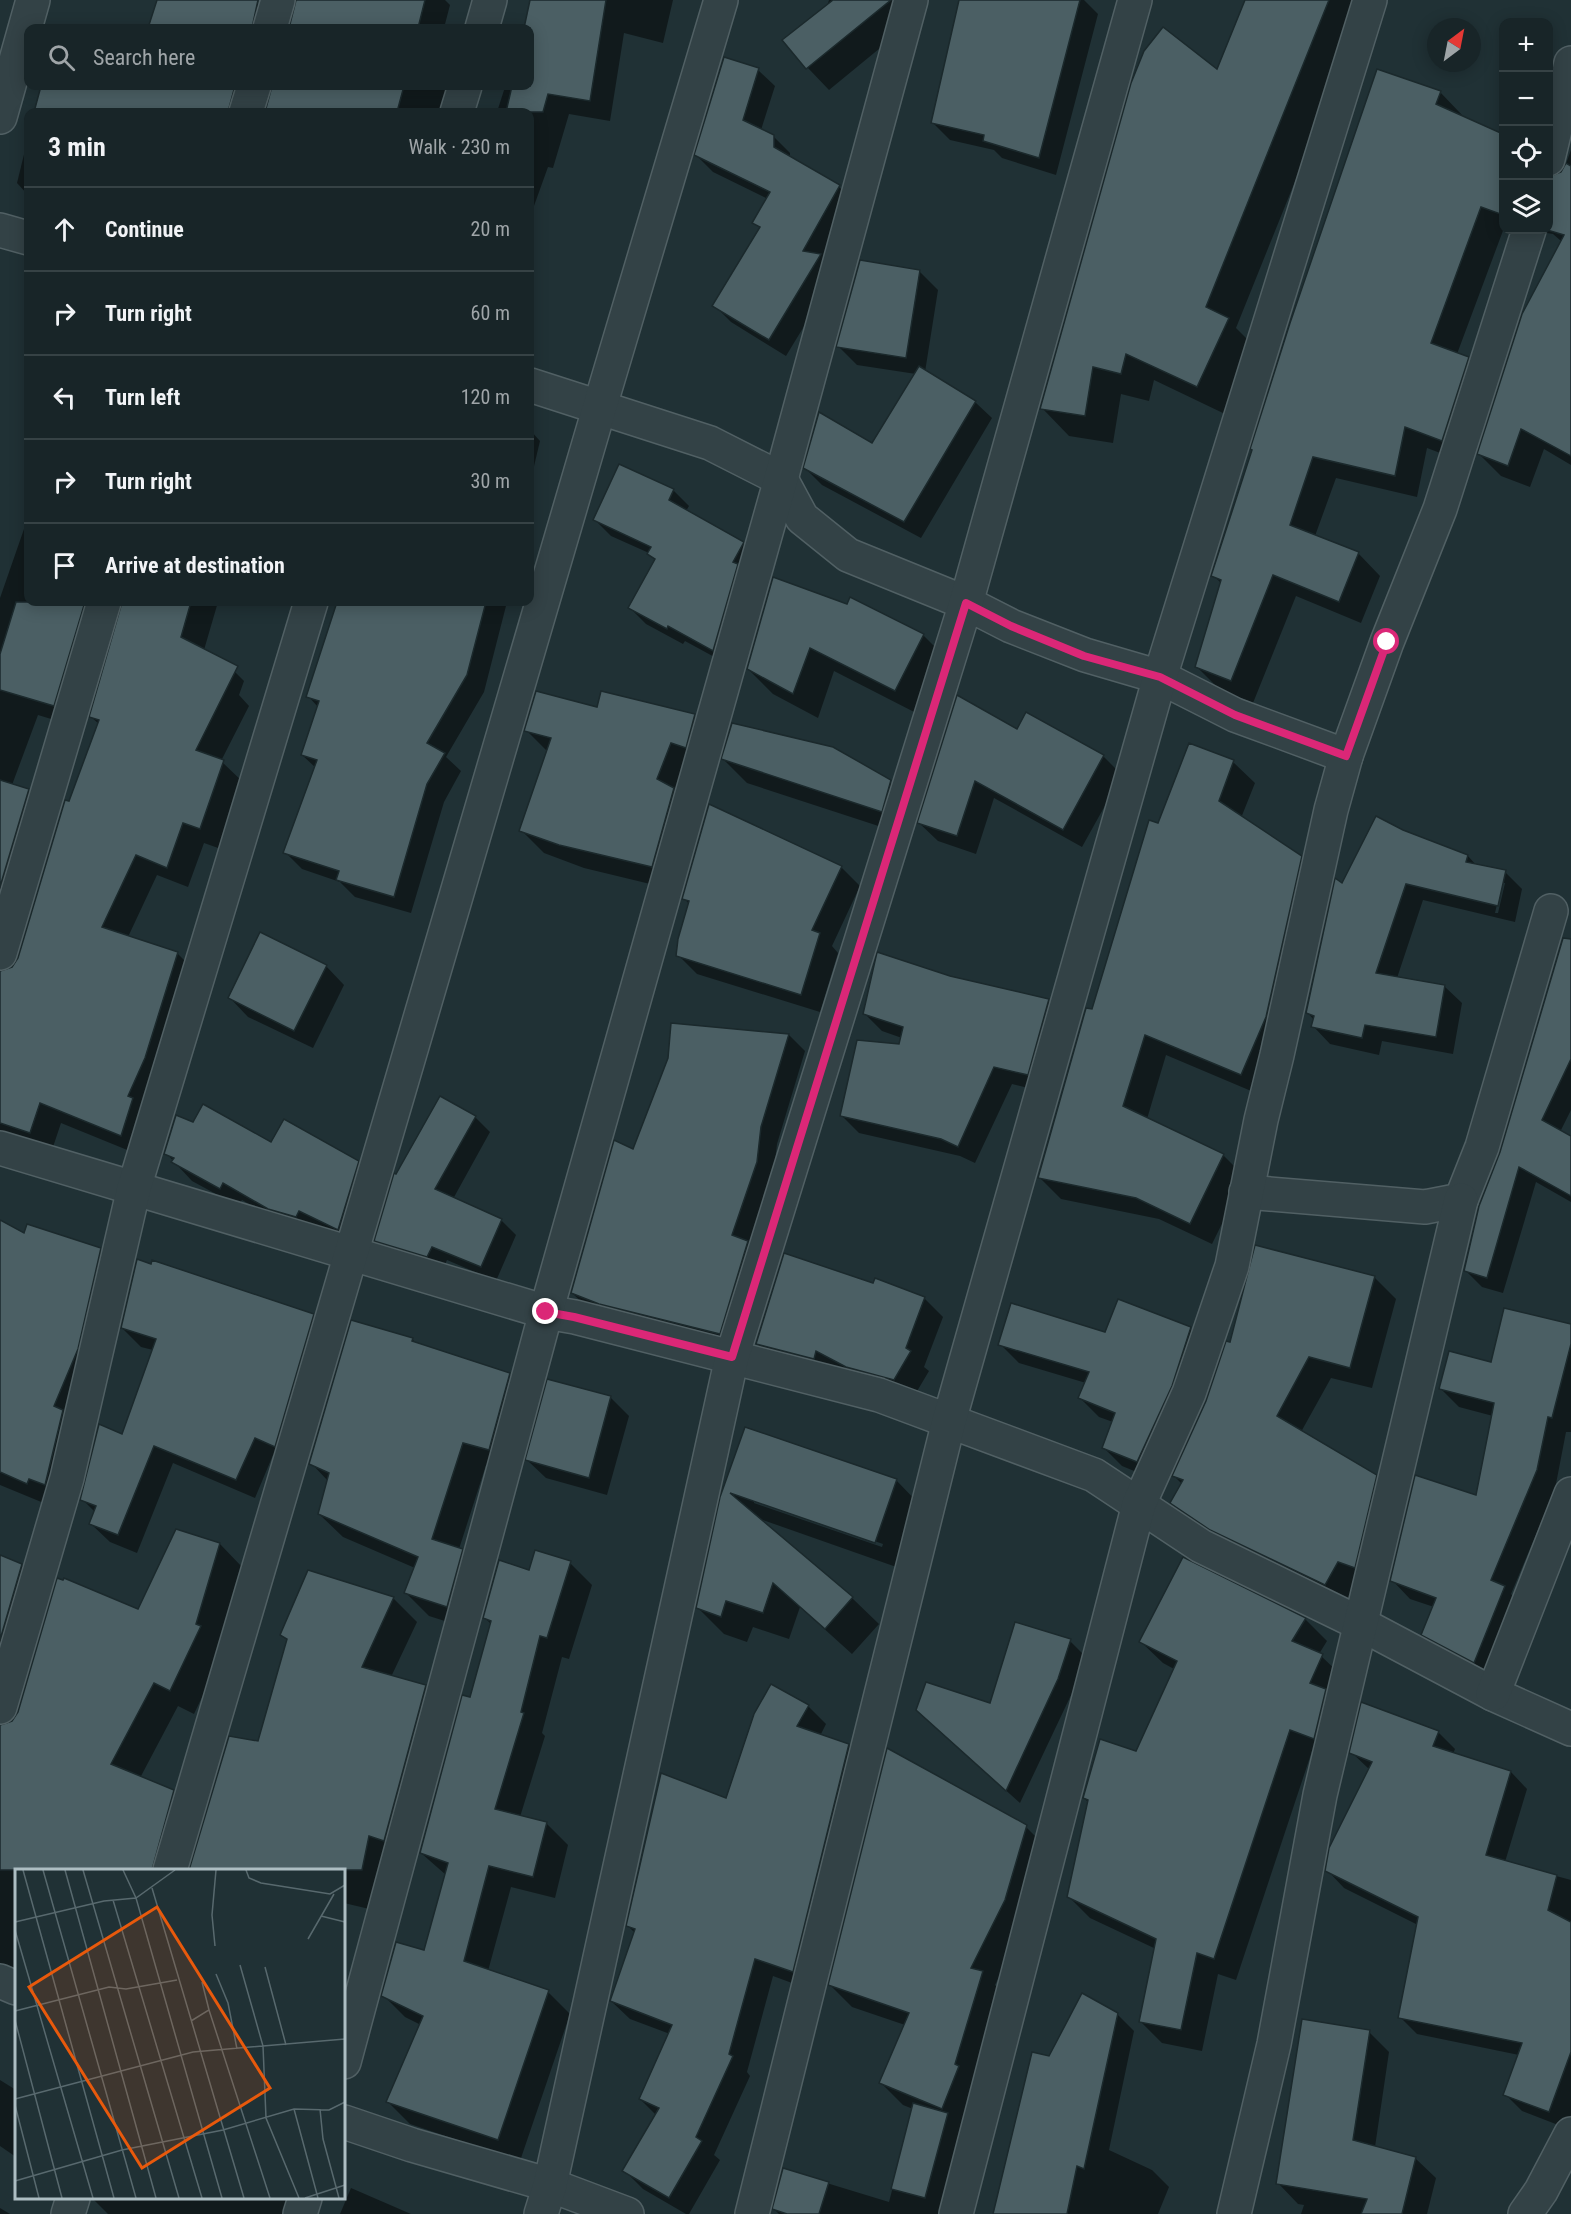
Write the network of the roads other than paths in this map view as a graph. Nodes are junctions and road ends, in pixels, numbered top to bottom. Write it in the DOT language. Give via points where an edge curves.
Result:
graph roads {
  1 [pos="33,0"];
  2 [pos="278,0"];
  3 [pos="490,0"];
  4 [pos="721,0"];
  5 [pos="911,0"];
  6 [pos="1135,0"];
  7 [pos="1371,0"];
  8 [pos="26,24"];
  9 [pos="271,24"];
  10 [pos="483,24"];
  11 [pos="24,32"];
  12 [pos="1571,63"];
  13 [pos="253,90"];
  14 [pos="464,90"];
  15 [pos="247,108"];
  16 [pos="458,108"];
  17 [pos="0,117"];
  18 [pos="1553,138"];
  19 [pos="0,230"];
  20 [pos="1528,234"];
  21 [pos="24,237"];
  22 [pos="534,386"];
  23 [pos="600,406"];
  24 [pos="781,479"];
  25 [pos="966,603"];
  26 [pos="103,606"];
  27 [pos="310,606"];
  28 [pos="1160,677"];
  29 [pos="1346,756"];
  30 [pos="1551,911"];
  31 [pos="0,953"];
  32 [pos="0,1148"];
  33 [pos="134,1188"];
  34 [pos="1246,1192"];
  35 [pos="1461,1200"];
  36 [pos="352,1252"];
  37 [pos="546,1312"];
  38 [pos="732,1357"];
  39 [pos="949,1421"];
  40 [pos="1571,1494"];
  41 [pos="1139,1504"];
  42 [pos="1361,1624"];
  43 [pos="1493,1694"];
  44 [pos="0,1707"];
  45 [pos="1571,1729"];
  46 [pos="170,1869"];
  47 [pos="0,1981"];
  48 [pos="15,1988"];
  49 [pos="345,2058"];
  50 [pos="345,2122"];
  51 [pos="1571,2134"];
  52 [pos="73,2199"];
  53 [pos="305,2199"];
  54 [pos="545,2199"];
  55 [pos="68,2214"];
  56 [pos="300,2214"];
  57 [pos="627,2214"];
  58 [pos="752,2214"];
  59 [pos="956,2214"];
  60 [pos="1234,2214"];
  61 [pos="1525,2214"];
  1 -- 8 [label="street"];
  2 -- 9 [label="street"];
  3 -- 10 [label="street"];
  4 -- 23 [label="street"];
  5 -- 24 [label="street"];
  6 -- 25 [label="street"];
  7 -- 28 [label="street"];
  11 -- 17 [label="street"];
  12 -- 18 [label="street"];
  13 -- 15 [label="street"];
  14 -- 16 [label="street"];
  19 -- 21 [label="street"];
  20 -- 29 [label="street" via="1440,509"];
  22 -- 23 [label="street"];
  23 -- 24 [label="street" via="710,443"];
  23 -- 36 [label="street"];
  24 -- 25 [label="street" via="802,518 848,555"];
  24 -- 37 [label="street"];
  25 -- 28 [label="street" via="1084,656"];
  25 -- 38 [label="street"];
  26 -- 31 [label="street"];
  27 -- 33 [label="street"];
  28 -- 29 [label="street" via="1235,715"];
  28 -- 39 [label="street"];
  29 -- 34 [label="street"];
  30 -- 35 [label="street" via="1482,1147"];
  32 -- 33 [label="street"];
  33 -- 36 [label="street"];
  33 -- 44 [label="street" via="67,1478"];
  34 -- 35 [label="street" via="1425,1206"];
  34 -- 41 [label="street" via="1232,1266 1189,1393"];
  35 -- 42 [label="street"];
  36 -- 37 [label="street"];
  36 -- 46 [label="street"];
  37 -- 38 [label="street"];
  37 -- 49 [label="street"];
  38 -- 39 [label="street" via="879,1395"];
  38 -- 54 [label="street"];
  39 -- 41 [label="street" via="1094,1475"];
  39 -- 58 [label="street"];
  40 -- 43 [label="street"];
  41 -- 42 [label="street" via="1201,1546"];
  41 -- 59 [label="street"];
  42 -- 43 [label="street"];
  42 -- 60 [label="street" via="1320,1795 1274,2044"];
  43 -- 45 [label="street"];
  47 -- 48 [label="street"];
  50 -- 54 [label="street"];
  51 -- 61 [label="street"];
  52 -- 55 [label="street"];
  53 -- 56 [label="street"];
  54 -- 57 [label="street"];
}
